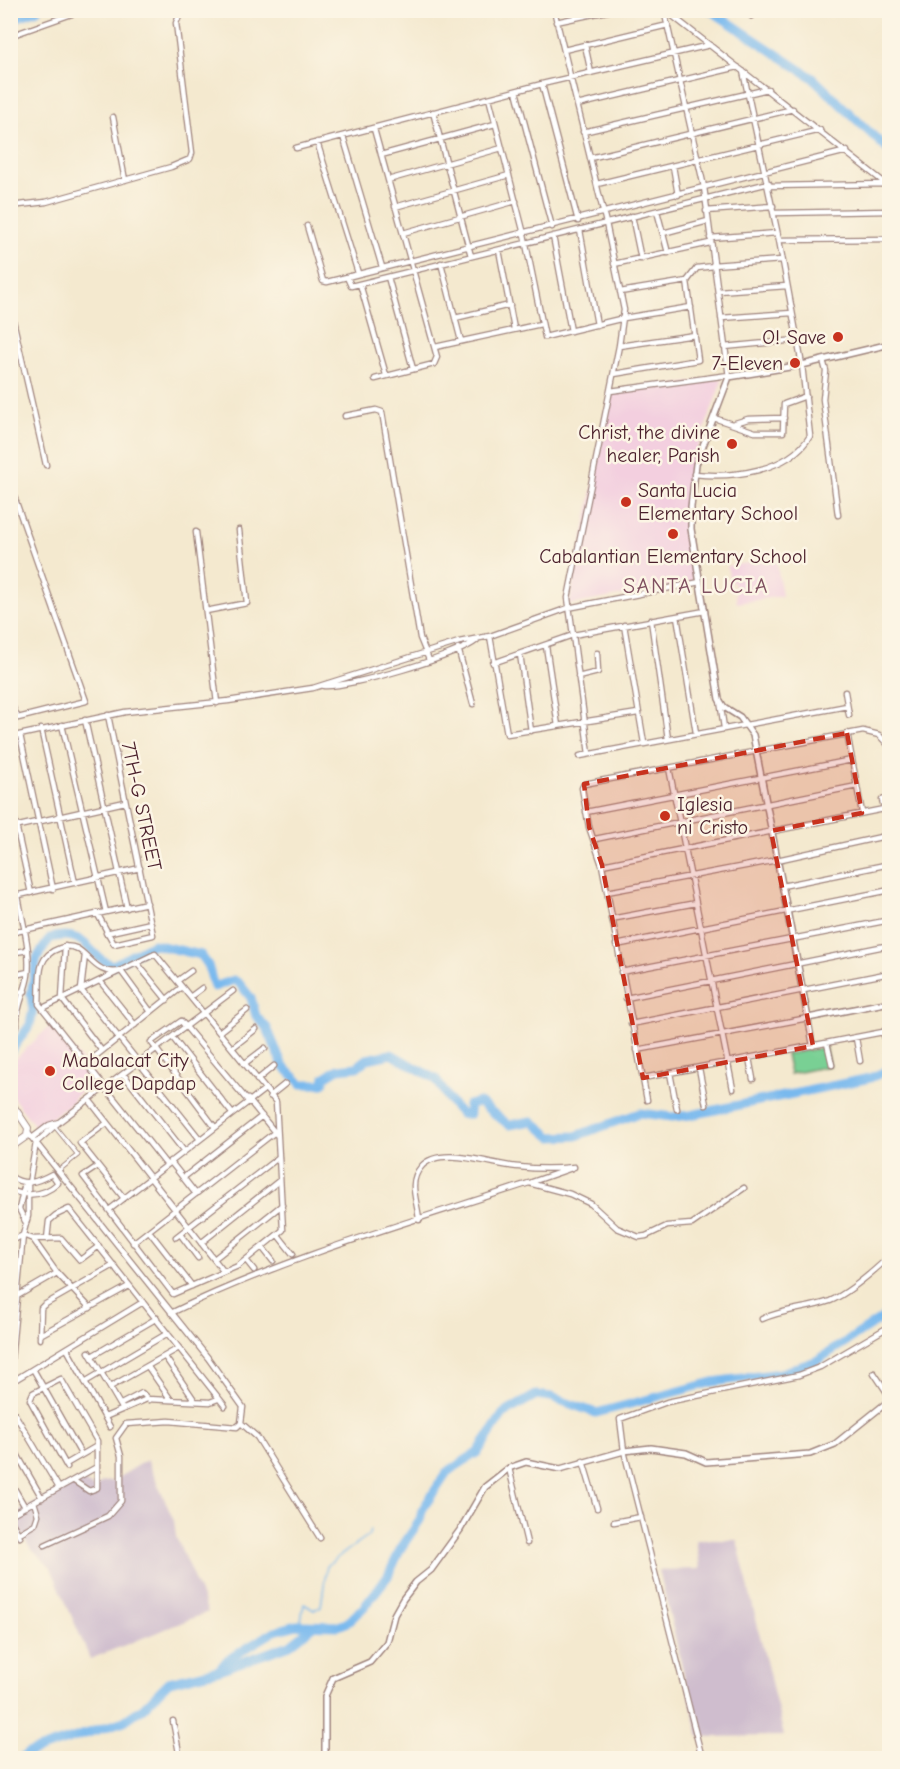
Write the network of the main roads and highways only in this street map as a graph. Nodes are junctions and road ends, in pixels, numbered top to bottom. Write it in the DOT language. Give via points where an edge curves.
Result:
graph roads {
  1 [pos="10,1101"];
  2 [pos="10,1148"];
  1 -- 2 [label="main road" via="29,1133"];
}
